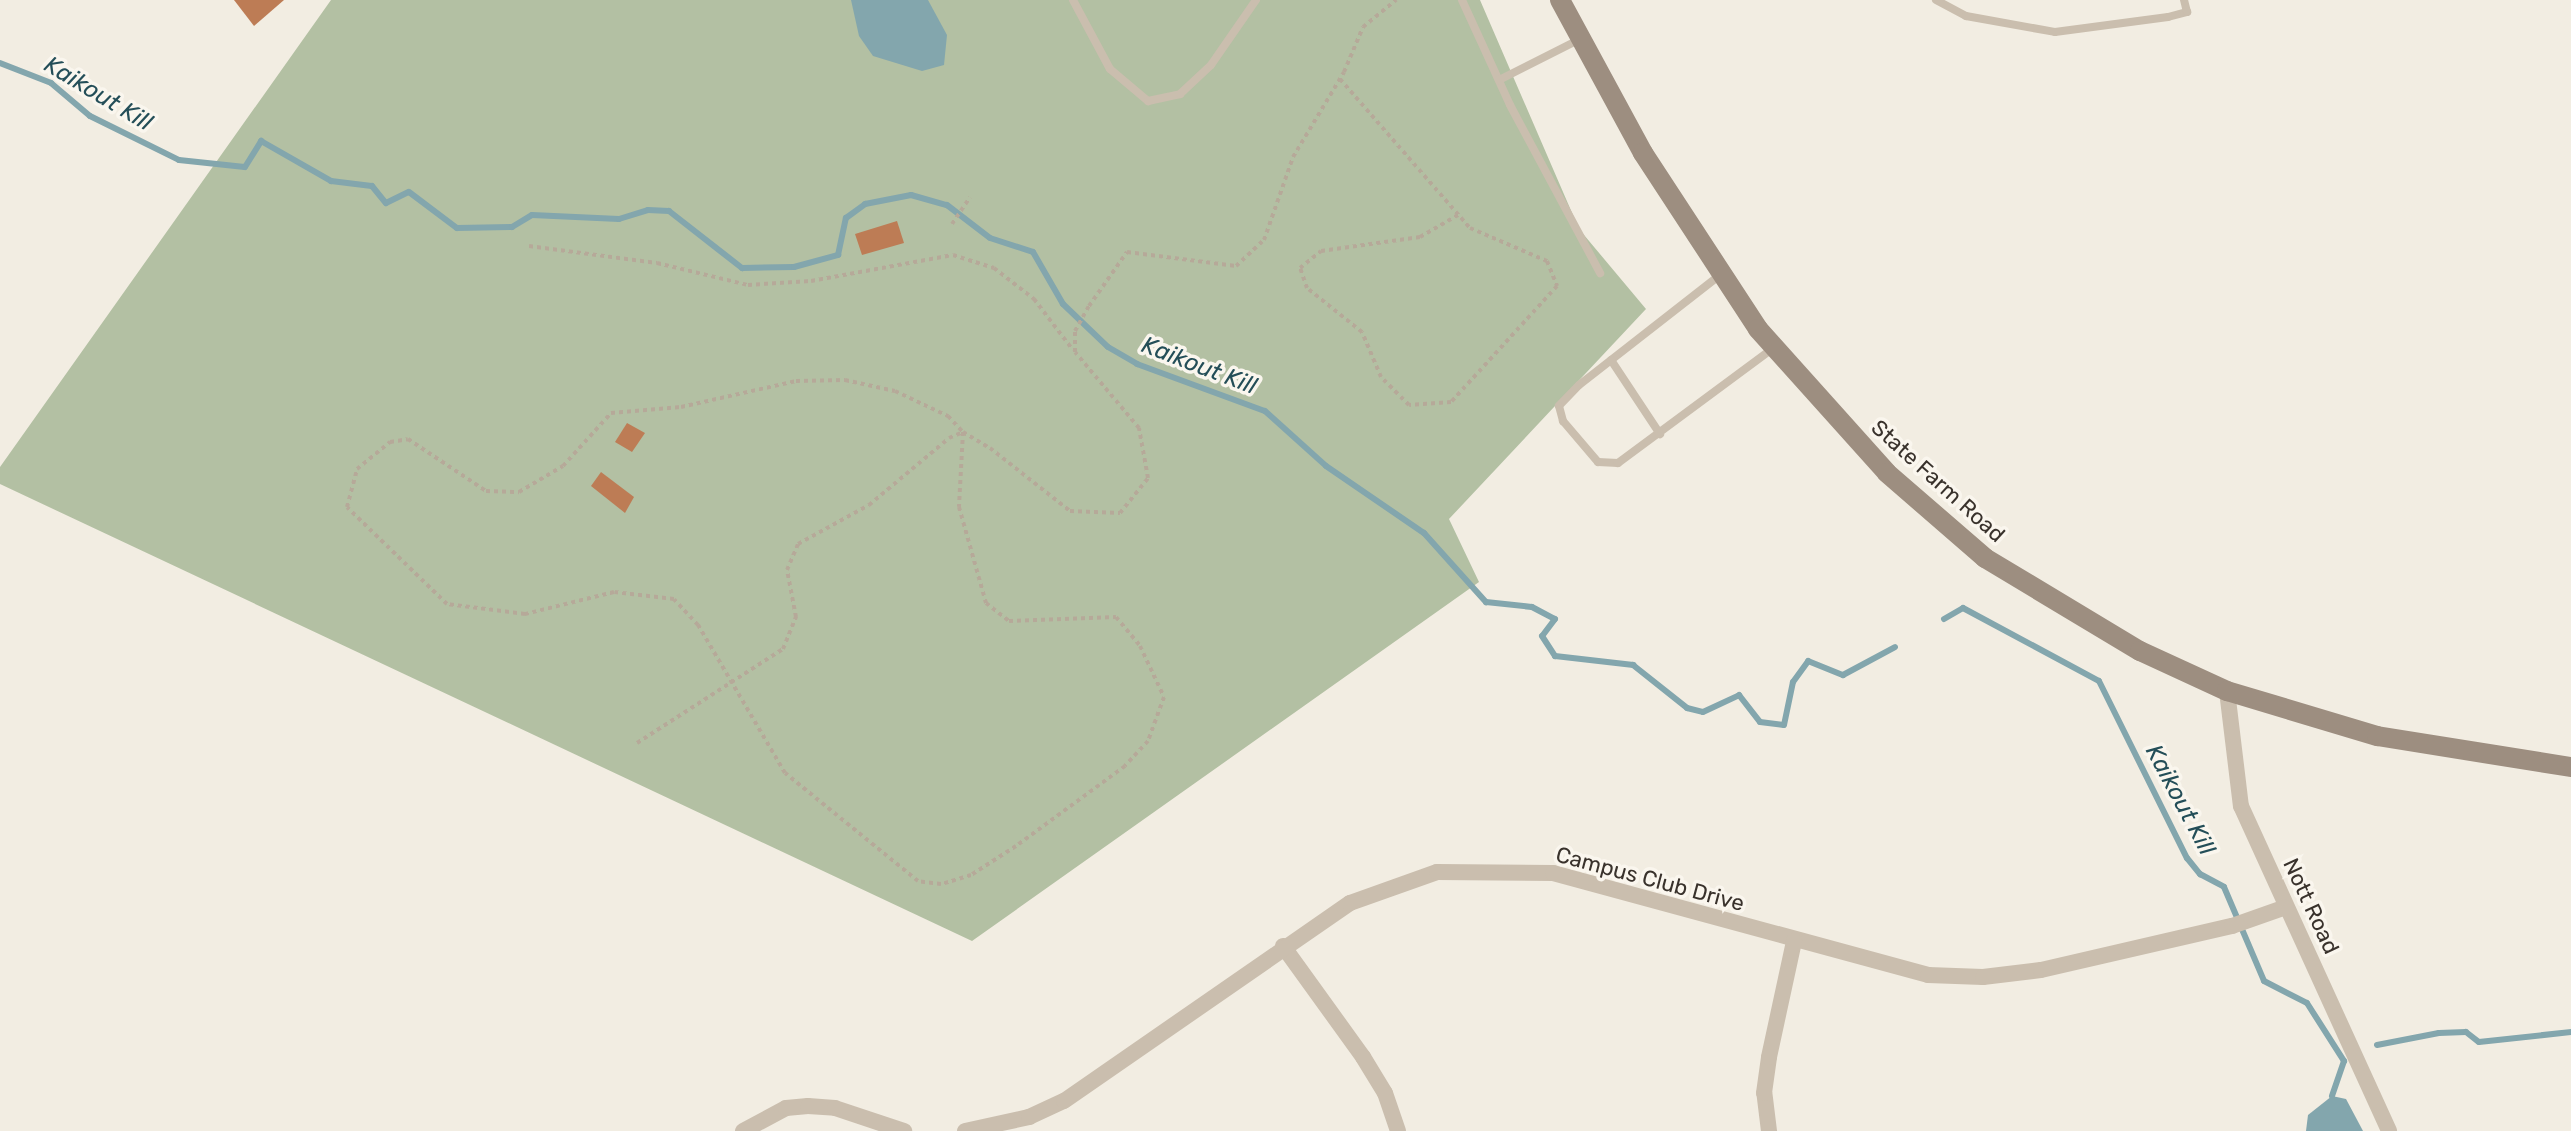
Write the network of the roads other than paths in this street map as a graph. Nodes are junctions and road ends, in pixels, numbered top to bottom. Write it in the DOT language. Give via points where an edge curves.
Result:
graph roads {
  1 [pos="1073,0"];
  2 [pos="1256,0"];
  3 [pos="1462,0"];
  4 [pos="1560,0"];
  5 [pos="1936,0"];
  6 [pos="2184,0"];
  7 [pos="1581,39"];
  8 [pos="1499,80"];
  9 [pos="1600,273"];
  10 [pos="1721,274"];
  11 [pos="1774,348"];
  12 [pos="1611,360"];
  13 [pos="1660,434"];
  14 [pos="2227,691"];
  15 [pos="2571,767"];
  16 [pos="2286,907"];
  17 [pos="1794,941"];
  18 [pos="1283,946"];
  19 [pos="744,1131"];
  20 [pos="904,1131"];
  21 [pos="965,1131"];
  22 [pos="1398,1131"];
  23 [pos="1769,1131"];
  24 [pos="2389,1131"];
  1 -- 2 [label="lane" via="1110,69 1148,101 1180,94 1191,84 1211,65"];
  3 -- 8 [label="lane"];
  4 -- 7 [label="main road, State Farm Road"];
  5 -- 6 [label="lane" via="1966,16 2055,32 2187,12"];
  7 -- 8 [label="lane"];
  7 -- 10 [label="main road, State Farm Road" via="1643,153"];
  8 -- 9 [label="lane"];
  10 -- 11 [label="main road, State Farm Road"];
  10 -- 12 [label="lane"];
  11 -- 13 [label="lane"];
  11 -- 14 [label="main road, State Farm Road" via="1887,473 1985,558 2140,651"];
  12 -- 13 [label="lane"];
  12 -- 13 [label="lane" via="1559,406 1563,421 1606,465 1618,463"];
  14 -- 15 [label="main road, State Farm Road" via="2377,736"];
  14 -- 16 [label="street, Nott Road" via="2241,806"];
  16 -- 17 [label="street, Campus Club Drive" via="2129,949 1983,977 1928,975"];
  16 -- 24 [label="street, Nott Road"];
  17 -- 18 [label="street, Campus Club Drive" via="1553,873 1470,868 1378,889"];
  17 -- 23 [label="street" via="1764,1093"];
  18 -- 21 [label="street, Campus Club Drive" via="1064,1101 1029,1117"];
  18 -- 22 [label="street" via="1363,1057 1385,1093"];
  19 -- 20 [label="street" via="786,1108 808,1106 835,1108"];
}
